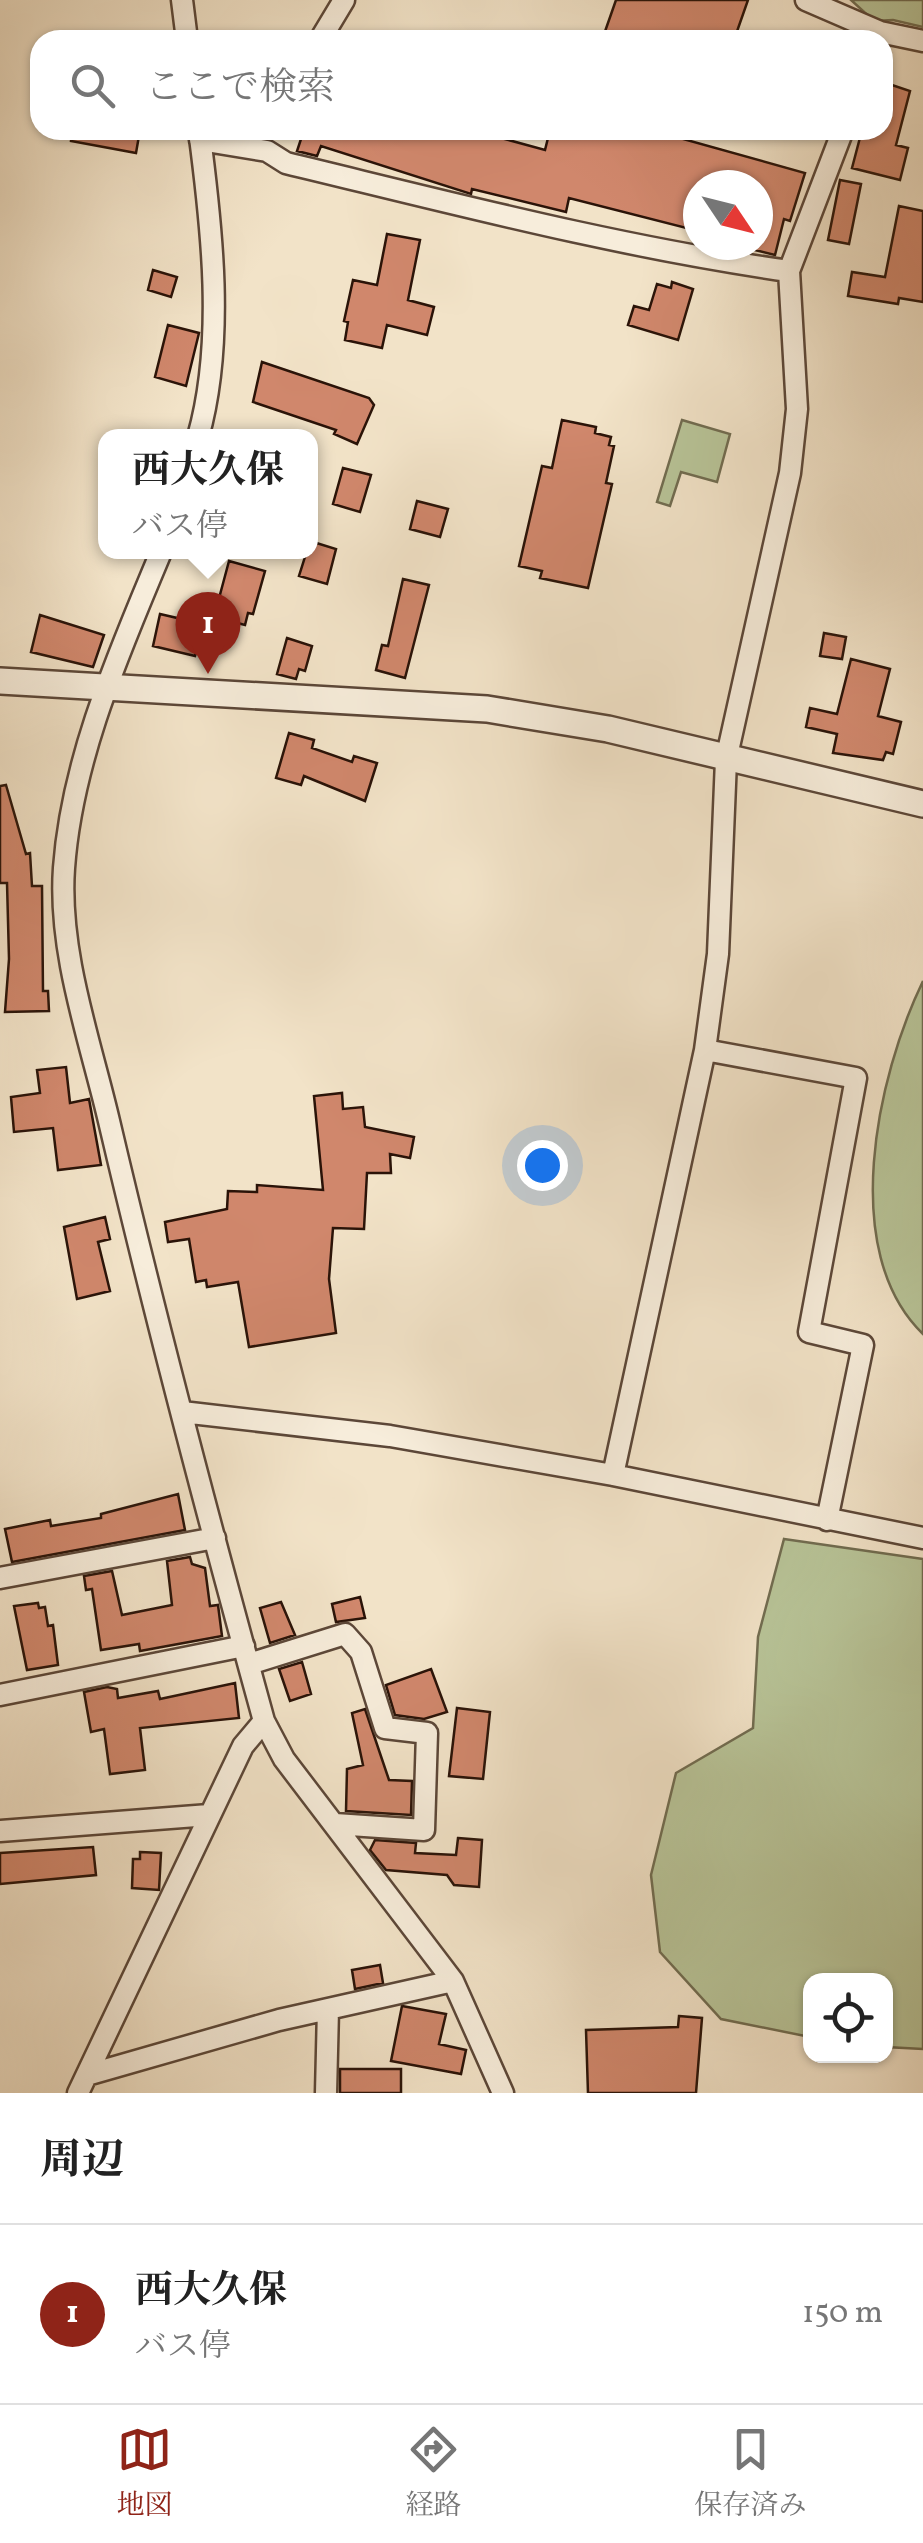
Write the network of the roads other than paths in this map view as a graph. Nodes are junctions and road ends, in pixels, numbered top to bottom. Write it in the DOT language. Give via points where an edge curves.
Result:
graph roads {
  1 [pos="182,0"];
  2 [pos="344,0"];
  3 [pos="806,0"];
  4 [pos="186,30"];
  5 [pos="326,30"];
  6 [pos="867,30"];
  7 [pos="893,37"];
  8 [pos="923,40"];
  9 [pos="200,140"];
  10 [pos="221,140"];
  11 [pos="271,140"];
  12 [pos="839,140"];
  13 [pos="267,151"];
  14 [pos="789,271"];
  15 [pos="200,429"];
  16 [pos="157,559"];
  17 [pos="0,681"];
  18 [pos="105,688"];
  19 [pos="726,760"];
  20 [pos="923,804"];
  21 [pos="705,1050"];
  22 [pos="182,1412"];
  23 [pos="613,1475"];
  24 [pos="827,1520"];
  25 [pos="215,1538"];
  26 [pos="923,1538"];
  27 [pos="0,1578"];
  28 [pos="246,1655"];
  29 [pos="0,1695"];
  30 [pos="264,1721"];
  31 [pos="209,1815"];
  32 [pos="335,1824"];
  33 [pos="0,1831"];
  34 [pos="452,1981"];
  35 [pos="328,2009"];
  36 [pos="82,2084"];
  37 [pos="326,2093"];
  38 [pos="503,2093"];
  1 -- 4 [label="street"];
  2 -- 5 [label="street"];
  3 -- 6 [label="street"];
  7 -- 8 [label="street"];
  9 -- 15 [label="street" via="215,338 212,388"];
  10 -- 13 [label="street"];
  11 -- 13 [label="street"];
  12 -- 14 [label="street"];
  13 -- 14 [label="street" via="286,163 487,212"];
  14 -- 19 [label="street" via="797,410 790,473"];
  16 -- 18 [label="street"];
  17 -- 18 [label="street"];
  18 -- 19 [label="street" via="487,710 608,729"];
  18 -- 22 [label="street" via="70,818 64,924"];
  19 -- 20 [label="street"];
  19 -- 21 [label="street" via="718,954"];
  21 -- 23 [label="street"];
  21 -- 24 [label="street" via="856,1078 809,1332 863,1345"];
  22 -- 23 [label="street" via="390,1436"];
  22 -- 25 [label="street"];
  23 -- 24 [label="street"];
  24 -- 26 [label="street"];
  25 -- 27 [label="street"];
  25 -- 28 [label="street"];
  28 -- 29 [label="street"];
  28 -- 30 [label="street"];
  28 -- 32 [label="street" via="345,1634 361,1652 385,1728 428,1733 424,1830"];
  30 -- 31 [label="street" via="243,1746"];
  30 -- 32 [label="street" via="284,1759"];
  31 -- 33 [label="street"];
  31 -- 36 [label="street"];
  32 -- 34 [label="street"];
  34 -- 35 [label="street"];
  34 -- 38 [label="street"];
  35 -- 36 [label="street"];
  35 -- 37 [label="street"];
}
